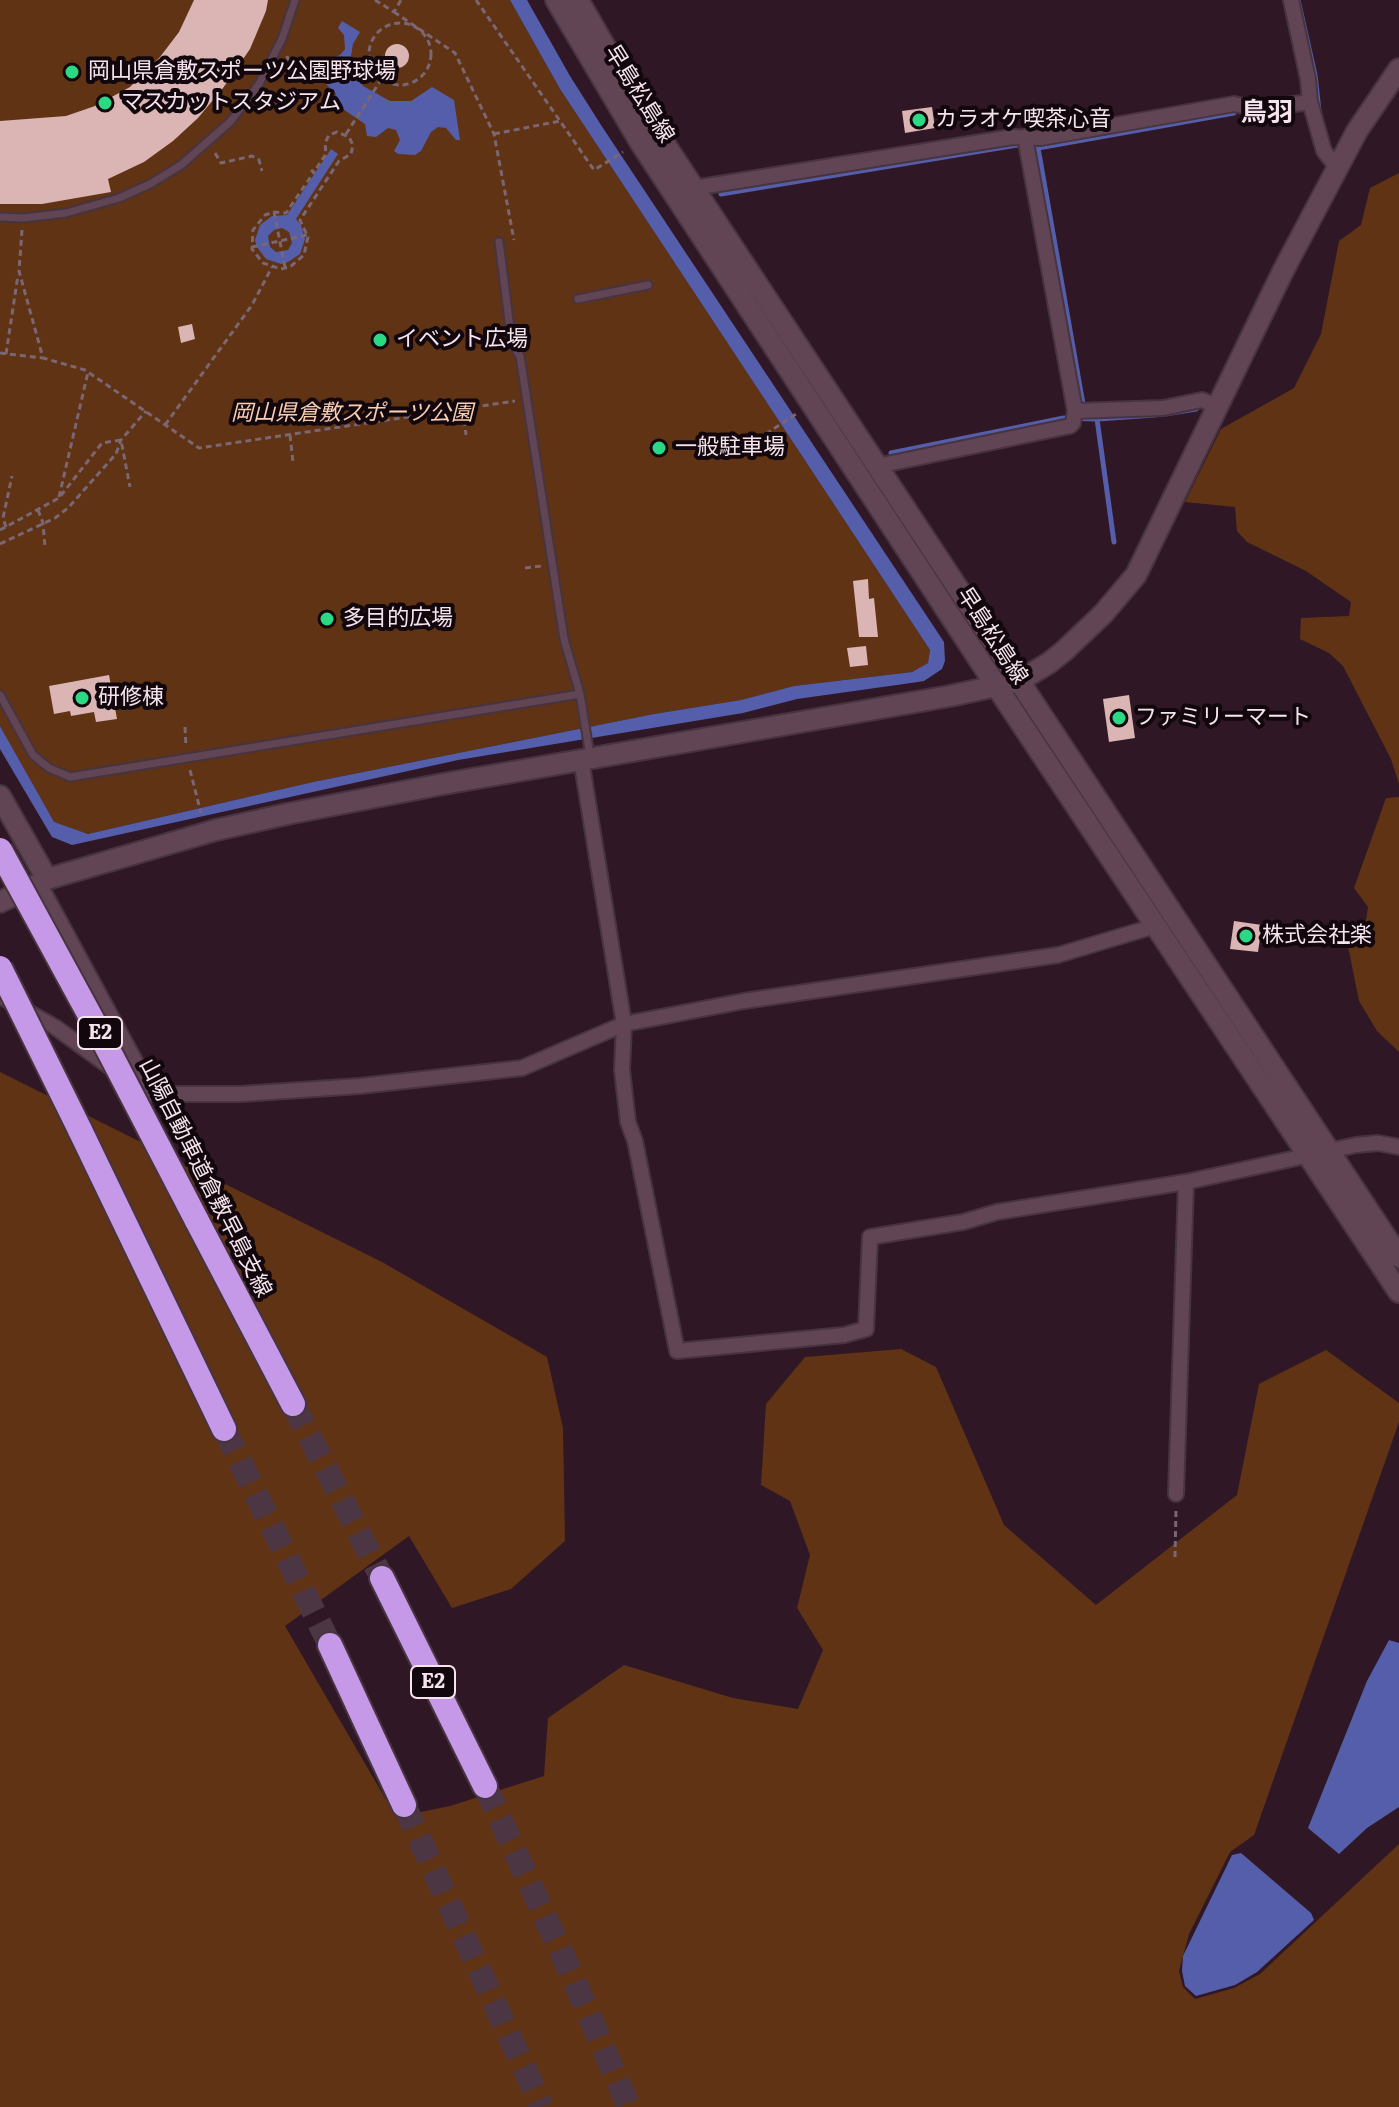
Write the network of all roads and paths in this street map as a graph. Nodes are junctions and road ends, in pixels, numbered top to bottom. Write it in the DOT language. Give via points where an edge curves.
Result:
graph roads {
  1 [pos="295,0"];
  2 [pos="375,0"];
  3 [pos="401,0"];
  4 [pos="476,0"];
  5 [pos="556,0"];
  6 [pos="578,0"];
  7 [pos="1291,0"];
  8 [pos="394,12"];
  9 [pos="413,26"];
  10 [pos="1399,69"];
  11 [pos="381,79"];
  12 [pos="1310,102"];
  13 [pos="560,121"];
  14 [pos="346,134"];
  15 [pos="494,134"];
  16 [pos="208,143"];
  17 [pos="1026,144"];
  18 [pos="623,151"];
  19 [pos="1338,169"];
  20 [pos="262,171"];
  21 [pos="694,188"];
  22 [pos="274,212"];
  23 [pos="0,217"];
  24 [pos="23,218"];
  25 [pos="249,220"];
  26 [pos="256,223"];
  27 [pos="308,235"];
  28 [pos="514,240"];
  29 [pos="280,241"];
  30 [pos="499,242"];
  31 [pos="252,247"];
  32 [pos="272,267"];
  33 [pos="285,268"];
  34 [pos="19,271"];
  35 [pos="648,285"];
  36 [pos="578,299"];
  37 [pos="0,353"];
  38 [pos="6,354"];
  39 [pos="43,358"];
  40 [pos="88,372"];
  41 [pos="526,399"];
  42 [pos="1216,406"];
  43 [pos="463,410"];
  44 [pos="146,411"];
  45 [pos="1078,414"];
  46 [pos="793,416"];
  47 [pos="165,425"];
  48 [pos="290,435"];
  49 [pos="466,435"];
  50 [pos="121,440"];
  51 [pos="749,445"];
  52 [pos="293,462"];
  53 [pos="877,466"];
  54 [pos="12,476"];
  55 [pos="130,487"];
  56 [pos="59,498"];
  57 [pos="0,501"];
  58 [pos="6,502"];
  59 [pos="38,510"];
  60 [pos="43,523"];
  61 [pos="6,527"];
  62 [pos="0,530"];
  63 [pos="0,544"];
  64 [pos="45,547"];
  65 [pos="1019,681"];
  66 [pos="997,687"];
  67 [pos="580,694"];
  68 [pos="0,695"];
  69 [pos="586,752"];
  70 [pos="0,796"];
  71 [pos="199,807"];
  72 [pos="202,818"];
  73 [pos="0,850"];
  74 [pos="43,881"];
  75 [pos="0,902"];
  76 [pos="1155,926"];
  77 [pos="0,968"];
  78 [pos="0,996"];
  79 [pos="624,1024"];
  80 [pos="153,1094"];
  81 [pos="1399,1147"];
  82 [pos="1320,1154"];
  83 [pos="1186,1182"];
  84 [pos="1399,1257"];
  85 [pos="1399,1292"];
  86 [pos="293,1404"];
  87 [pos="224,1429"];
  88 [pos="1176,1494"];
  89 [pos="1175,1557"];
  90 [pos="382,1578"];
  91 [pos="330,1645"];
  92 [pos="485,1786"];
  93 [pos="404,1805"];
  1 -- 16 [label="lane" via="259,84"];
  2 -- 8 [label="path"];
  3 -- 8 [label="path"];
  4 -- 13 [label="path"];
  5 -- 66 [label="main road, 早島松島線" via="640,142"];
  6 -- 21 [label="main road, 早島松島線"];
  7 -- 12 [label="street"];
  8 -- 9 [label="path"];
  9 -- 11 [label="path" via="393,23 376,34 370,63"];
  9 -- 11 [label="path" via="431,47 429,66 408,84"];
  9 -- 15 [label="path" via="455,53"];
  10 -- 19 [label="main road"];
  11 -- 14 [label="path"];
  12 -- 17 [label="street" via="1257,109 1234,104"];
  12 -- 19 [label="street" via="1324,151"];
  13 -- 15 [label="path"];
  13 -- 18 [label="path" via="594,170"];
  14 -- 22 [label="path" via="329,135 326,154 286,213"];
  14 -- 27 [label="path" via="352,141 351,154 339,161 300,220"];
  15 -- 28 [label="path"];
  16 -- 20 [label="path" via="221,163 252,156"];
  16 -- 24 [label="lane" via="181,165 119,198"];
  17 -- 21 [label="street"];
  17 -- 45 [label="street"];
  19 -- 42 [label="main road"];
  21 -- 53 [label="main road, 早島松島線"];
  22 -- 26 [label="path"];
  22 -- 29 [label="path"];
  23 -- 24 [label="lane"];
  24 -- 34 [label="path"];
  25 -- 26 [label="path"];
  26 -- 31 [label="path"];
  27 -- 29 [label="path"];
  27 -- 33 [label="path" via="305,256"];
  29 -- 31 [label="path"];
  29 -- 33 [label="path"];
  30 -- 41 [label="lane" via="512,344 520,356"];
  31 -- 32 [label="path" via="260,264"];
  32 -- 33 [label="path"];
  32 -- 47 [label="path" via="252,305"];
  34 -- 38 [label="path"];
  34 -- 39 [label="path"];
  35 -- 36 [label="lane"];
  37 -- 38 [label="path"];
  38 -- 39 [label="path"];
  39 -- 40 [label="path"];
  40 -- 44 [label="path"];
  40 -- 56 [label="path"];
  41 -- 43 [label="path"];
  41 -- 67 [label="lane" via="564,639"];
  42 -- 45 [label="street" via="1202,400"];
  42 -- 65 [label="main road" via="1136,575 1064,651"];
  43 -- 48 [label="path"];
  43 -- 49 [label="path"];
  44 -- 47 [label="path"];
  44 -- 50 [label="path"];
  45 -- 53 [label="street" via="1070,426"];
  46 -- 51 [label="path"];
  47 -- 48 [label="path" via="199,448"];
  48 -- 52 [label="path"];
  50 -- 55 [label="path"];
  50 -- 56 [label="path" via="102,443"];
  50 -- 60 [label="path" via="116,454 68,508"];
  53 -- 65 [label="main road, 早島松島線"];
  54 -- 58 [label="path"];
  56 -- 59 [label="path"];
  57 -- 58 [label="path"];
  58 -- 61 [label="path"];
  59 -- 60 [label="path"];
  59 -- 61 [label="path"];
  60 -- 63 [label="path"];
  60 -- 64 [label="path"];
  61 -- 62 [label="path"];
  65 -- 66 [label="main road"];
  65 -- 82 [label="main road, 早島松島線"];
  66 -- 69 [label="main road"];
  66 -- 76 [label="main road, 早島松島線"];
  67 -- 68 [label="lane" via="70,777 33,755"];
  67 -- 69 [label="lane"];
  69 -- 74 [label="main road" via="205,833"];
  69 -- 79 [label="street"];
  70 -- 74 [label="main road"];
  71 -- 72 [label="path"];
  73 -- 86 [label="highway, 山陽自動車道倉敷早島支線 / E2, bridge"];
  74 -- 75 [label="main road"];
  74 -- 80 [label="street"];
  76 -- 79 [label="street" via="1058,955"];
  76 -- 82 [label="main road, 早島松島線"];
  77 -- 87 [label="highway, bridge"];
  78 -- 80 [label="street"];
  79 -- 80 [label="street" via="522,1068 301,1090"];
  79 -- 83 [label="street" via="628,1122 677,1351 866,1329 870,1237"];
  81 -- 82 [label="street" via="1378,1143"];
  82 -- 83 [label="street"];
  82 -- 84 [label="main road, 早島松島線"];
  82 -- 85 [label="main road, 早島松島線"];
  83 -- 88 [label="street"];
  88 -- 89 [label="path"];
  90 -- 92 [label="highway, E2"];
  91 -- 93 [label="highway"];
}
